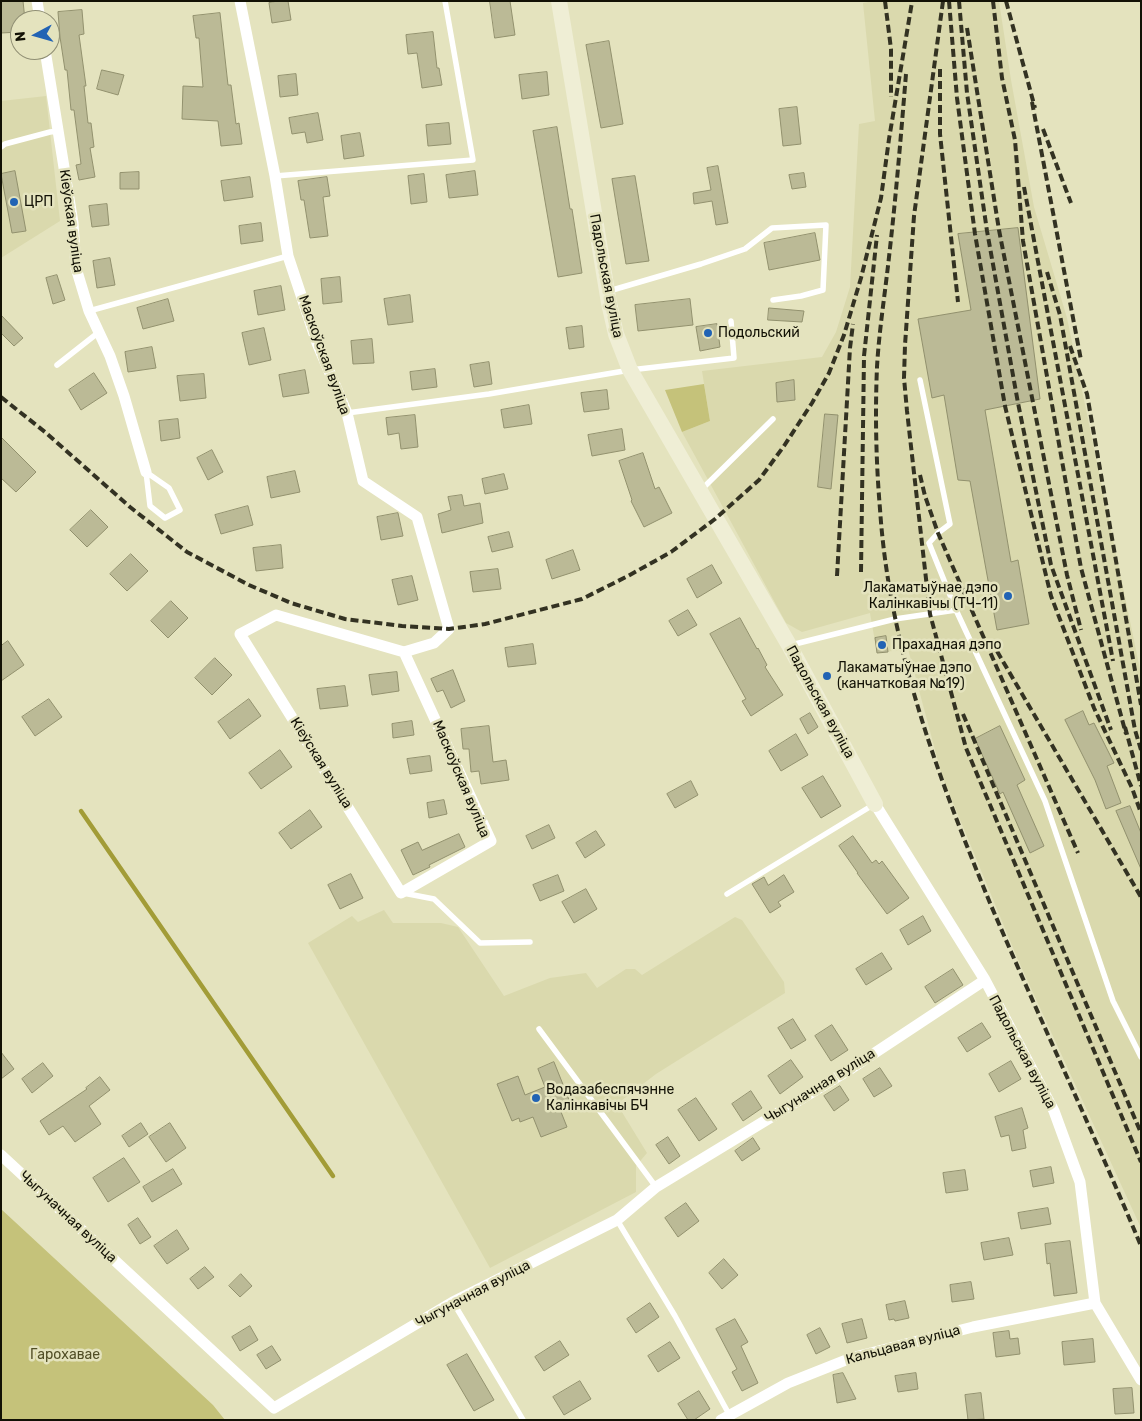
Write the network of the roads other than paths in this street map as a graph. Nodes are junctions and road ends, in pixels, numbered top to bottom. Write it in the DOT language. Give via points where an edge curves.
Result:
graph roads {
  1 [pos="240,1"];
  2 [pos="445,1"];
  3 [pos="559,1"];
  4 [pos="47,60"];
  5 [pos="59,131"];
  6 [pos="1,147"];
  7 [pos="274,176"];
  8 [pos="288,256"];
  9 [pos="607,291"];
  10 [pos="773,300"];
  11 [pos="89,310"];
  12 [pos="731,321"];
  13 [pos="99,332"];
  14 [pos="57,364"];
  15 [pos="630,370"];
  16 [pos="920,380"];
  17 [pos="346,413"];
  18 [pos="773,419"];
  19 [pos="146,472"];
  20 [pos="700,492"];
  21 [pos="956,610"];
  22 [pos="789,645"];
  23 [pos="404,652"];
  24 [pos="875,804"];
  25 [pos="401,893"];
  26 [pos="727,894"];
  27 [pos="530,942"];
  28 [pos="984,980"];
  29 [pos="539,1029"];
  30 [pos="1141,1057"];
  31 [pos="1,1155"];
  32 [pos="656,1186"];
  33 [pos="617,1220"];
  34 [pos="453,1302"];
  35 [pos="1095,1303"];
  36 [pos="1141,1380"];
  37 [pos="727,1418"];
  38 [pos="523,1420"];
  1 -- 7 [label="street, Маскоўская вуліца"];
  2 -- 7 [label="lane" via="473,160"];
  3 -- 9 [label="street, Падольская вуліца"];
  4 -- 5 [label="street, Кіеўская вуліца"];
  5 -- 6 [label="lane"];
  5 -- 11 [label="street, Кіеўская вуліца" via="73,223 76,268"];
  7 -- 8 [label="street, Маскоўская вуліца"];
  8 -- 11 [label="lane"];
  8 -- 17 [label="street, Маскоўская вуліца" via="317,343"];
  9 -- 10 [label="lane" via="745,249 772,228 826,225 823,290"];
  9 -- 15 [label="street, Падольская вуліца" via="616,334"];
  11 -- 13 [label="street, Кіеўская вуліца"];
  12 -- 15 [label="lane" via="734,358"];
  13 -- 14 [label="lane"];
  13 -- 19 [label="street, Кіеўская вуліца" via="124,396"];
  15 -- 17 [label="lane" via="489,394"];
  15 -- 20 [label="street, Падольская вуліца"];
  16 -- 21 [label="lane" via="950,524 929,543"];
  17 -- 23 [label="street, Маскоўская вуліца" via="363,481 417,517 449,629 434,644"];
  18 -- 20 [label="lane"];
  19 -- 19 [label="lane" via="150,506 165,518 180,510 169,488"];
  20 -- 22 [label="street, Падольская вуліца"];
  21 -- 22 [label="lane" via="895,619"];
  21 -- 30 [label="lane" via="1045,801 1113,1000"];
  22 -- 24 [label="street, Падольская вуліца"];
  23 -- 25 [label="street, Маскоўская вуліца" via="491,841"];
  23 -- 25 [label="street, Кіеўская вуліца" via="276,615 240,634"];
  24 -- 26 [label="lane"];
  24 -- 28 [label="street, Падольская вуліца"];
  25 -- 27 [label="lane" via="434,899 480,942"];
  28 -- 32 [label="street, Чыгуначная вуліца" via="852,1068"];
  28 -- 35 [label="street, Падольская вуліца" via="1054,1111 1080,1182"];
  29 -- 32 [label="lane"];
  31 -- 34 [label="street, Чыгуначная вуліца" via="274,1408"];
  32 -- 33 [label="street, Чыгуначная вуліца"];
  33 -- 34 [label="street, Чыгуначная вуліца"];
  33 -- 37 [label="lane" via="675,1316"];
  34 -- 38 [label="lane"];
  35 -- 36 [label="street, Падольская вуліца"];
  35 -- 37 [label="street, Кальцавая вуліца" via="973,1326 851,1358 788,1383"];
}
